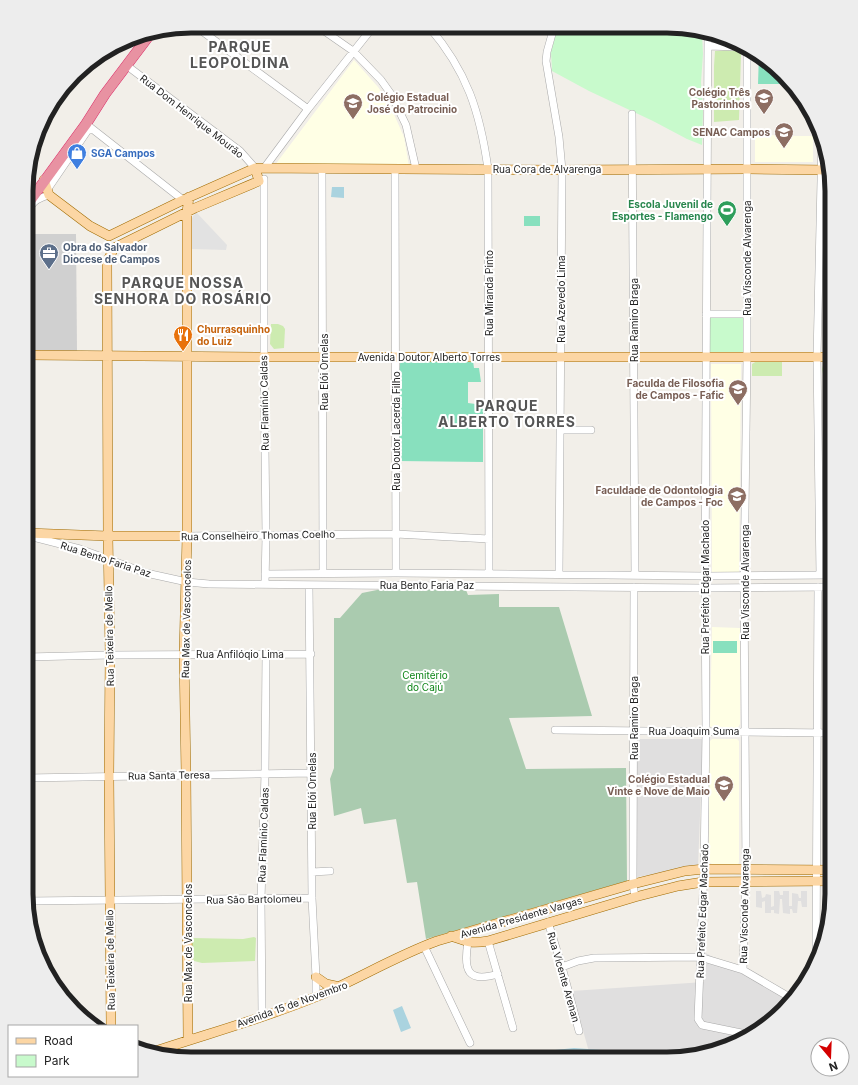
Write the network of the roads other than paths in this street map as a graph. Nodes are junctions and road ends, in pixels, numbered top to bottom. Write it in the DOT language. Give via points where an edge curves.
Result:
graph roads {
  1 [pos="205,33"];
  2 [pos="327,33"];
  3 [pos="367,33"];
  4 [pos="435,33"];
  5 [pos="552,33"];
  6 [pos="708,38"];
  7 [pos="146,39"];
  8 [pos="708,46"];
  9 [pos="731,47"];
  10 [pos="353,51"];
  11 [pos="747,55"];
  12 [pos="126,65"];
  13 [pos="308,109"];
  14 [pos="632,114"];
  15 [pos="88,126"];
  16 [pos="266,167"];
  17 [pos="255,168"];
  18 [pos="277,168"];
  19 [pos="748,168"];
  20 [pos="322,169"];
  21 [pos="395,169"];
  22 [pos="416,169"];
  23 [pos="488,169"];
  24 [pos="633,169"];
  25 [pos="708,169"];
  26 [pos="562,170"];
  27 [pos="824,170"];
  28 [pos="825,178"];
  29 [pos="261,180"];
  30 [pos="46,188"];
  31 [pos="186,199"];
  32 [pos="33,200"];
  33 [pos="33,202"];
  34 [pos="187,212"];
  35 [pos="109,236"];
  36 [pos="114,248"];
  37 [pos="706,314"];
  38 [pos="747,314"];
  39 [pos="33,355"];
  40 [pos="108,356"];
  41 [pos="186,356"];
  42 [pos="264,357"];
  43 [pos="324,357"];
  44 [pos="396,357"];
  45 [pos="489,357"];
  46 [pos="561,357"];
  47 [pos="634,357"];
  48 [pos="706,357"];
  49 [pos="747,357"];
  50 [pos="817,357"];
  51 [pos="825,357"];
  52 [pos="560,430"];
  53 [pos="590,430"];
  54 [pos="33,534"];
  55 [pos="324,534"];
  56 [pos="396,534"];
  57 [pos="33,535"];
  58 [pos="108,536"];
  59 [pos="187,536"];
  60 [pos="266,536"];
  61 [pos="489,539"];
  62 [pos="108,559"];
  63 [pos="396,573"];
  64 [pos="265,574"];
  65 [pos="323,574"];
  66 [pos="489,574"];
  67 [pos="559,574"];
  68 [pos="635,574"];
  69 [pos="745,575"];
  70 [pos="820,575"];
  71 [pos="825,575"];
  72 [pos="705,576"];
  73 [pos="187,582"];
  74 [pos="265,584"];
  75 [pos="309,585"];
  76 [pos="634,587"];
  77 [pos="818,587"];
  78 [pos="825,587"];
  79 [pos="705,588"];
  80 [pos="744,588"];
  81 [pos="110,654"];
  82 [pos="184,654"];
  83 [pos="266,654"];
  84 [pos="310,654"];
  85 [pos="33,657"];
  86 [pos="556,730"];
  87 [pos="634,731"];
  88 [pos="744,731"];
  89 [pos="706,732"];
  90 [pos="818,732"];
  91 [pos="825,732"];
  92 [pos="312,773"];
  93 [pos="186,774"];
  94 [pos="265,774"];
  95 [pos="109,776"];
  96 [pos="33,778"];
  97 [pos="704,869"];
  98 [pos="746,869"];
  99 [pos="817,870"];
  100 [pos="825,870"];
  101 [pos="330,871"];
  102 [pos="312,872"];
  103 [pos="817,881"];
  104 [pos="825,881"];
  105 [pos="703,882"];
  106 [pos="745,882"];
  107 [pos="633,884"];
  108 [pos="634,897"];
  109 [pos="312,898"];
  110 [pos="261,899"];
  111 [pos="188,900"];
  112 [pos="33,901"];
  113 [pos="109,901"];
  114 [pos="520,918"];
  115 [pos="548,922"];
  116 [pos="489,927"];
  117 [pos="451,936"];
  118 [pos="505,936"];
  119 [pos="488,941"];
  120 [pos="471,943"];
  121 [pos="424,946"];
  122 [pos="816,947"];
  123 [pos="700,957"];
  124 [pos="562,967"];
  125 [pos="743,970"];
  126 [pos="498,974"];
  127 [pos="316,977"];
  128 [pos="340,987"];
  129 [pos="788,996"];
  130 [pos="316,997"];
  131 [pos="262,1016"];
  132 [pos="111,1025"];
  133 [pos="513,1028"];
  134 [pos="579,1031"];
  135 [pos="742,1033"];
  136 [pos="188,1040"];
  137 [pos="470,1043"];
  138 [pos="160,1049"];
  1 -- 13 [label="street"];
  2 -- 10 [label="street"];
  3 -- 10 [label="street"];
  4 -- 23 [label="street, Rua Miranda Pinto" via="460,69 467,85 484,139"];
  5 -- 26 [label="street, Rua Azevedo Lima" via="546,61"];
  6 -- 8 [label="street, Rua Prefeito Edgar Machado"];
  7 -- 12 [label="highway"];
  8 -- 9 [label="street"];
  8 -- 25 [label="street, Rua Prefeito Edgar Machado"];
  10 -- 13 [label="street"];
  10 -- 22 [label="street" via="382,80 398,107 406,125"];
  11 -- 19 [label="street, Rua Visconde Alvarenga"];
  12 -- 15 [label="highway" via="105,94"];
  12 -- 17 [label="street, Rua Dom Henrique Mourão" via="240,151"];
  13 -- 16 [label="street"];
  14 -- 24 [label="street, Rua Ramiro Braga"];
  15 -- 30 [label="highway"];
  15 -- 31 [label="street"];
  16 -- 17 [label="main road, Rua Cora de Alvarenga"];
  16 -- 18 [label="main road, Rua Cora de Alvarenga"];
  17 -- 29 [label="main road"];
  17 -- 31 [label="main road, Rua Cora de Alvarenga"];
  18 -- 20 [label="main road, Rua Cora de Alvarenga"];
  18 -- 29 [label="street"];
  19 -- 25 [label="main road, Rua Cora de Alvarenga"];
  19 -- 27 [label="main road, Rua Cora de Alvarenga"];
  19 -- 38 [label="street, Rua Visconde Alvarenga"];
  20 -- 21 [label="main road, Rua Cora de Alvarenga"];
  20 -- 43 [label="street, Rua Elói Ornelas"];
  21 -- 22 [label="main road, Rua Cora de Alvarenga"];
  21 -- 44 [label="street, Rua Doutor Lacerda Filho"];
  22 -- 23 [label="main road, Rua Cora de Alvarenga"];
  23 -- 26 [label="main road, Rua Cora de Alvarenga"];
  23 -- 45 [label="street, Rua Miranda Pinto"];
  24 -- 25 [label="main road, Rua Cora de Alvarenga"];
  24 -- 26 [label="main road, Rua Cora de Alvarenga"];
  24 -- 47 [label="street, Rua Ramiro Braga"];
  25 -- 37 [label="street, Rua Prefeito Edgar Machado"];
  26 -- 46 [label="street, Rua Azevedo Lima"];
  28 -- 50 [label="street"];
  29 -- 34 [label="main road"];
  29 -- 42 [label="street, Rua Flamínio Caldas"];
  30 -- 32 [label="highway"];
  30 -- 33 [label="street"];
  30 -- 35 [label="main road" via="90,226"];
  31 -- 34 [label="main road, Rua Max de Vasconcelos"];
  31 -- 35 [label="main road, Rua Cora de Alvarenga"];
  34 -- 36 [label="main road"];
  34 -- 41 [label="main road, Rua Max de Vasconcelos"];
  35 -- 36 [label="main road"];
  36 -- 40 [label="main road, Rua Teixeira de Mello" via="108,262"];
  37 -- 38 [label="street"];
  37 -- 48 [label="street, Rua Prefeito Edgar Machado"];
  38 -- 49 [label="street, Rua Visconde Alvarenga"];
  39 -- 40 [label="main road, Avenida Doutor Alberto Torres"];
  40 -- 41 [label="main road, Avenida Doutor Alberto Torres"];
  40 -- 58 [label="main road, Rua Teixeira de Mello"];
  41 -- 42 [label="main road, Avenida Doutor Alberto Torres"];
  41 -- 59 [label="main road, Rua Max de Vasconcelos"];
  42 -- 43 [label="main road, Avenida Doutor Alberto Torres"];
  42 -- 60 [label="street, Rua Flamínio Caldas"];
  43 -- 44 [label="main road, Avenida Doutor Alberto Torres"];
  43 -- 55 [label="street, Rua Elói Ornelas"];
  44 -- 45 [label="main road, Avenida Doutor Alberto Torres"];
  44 -- 56 [label="street, Rua Doutor Lacerda Filho"];
  45 -- 46 [label="main road, Avenida Doutor Alberto Torres"];
  45 -- 61 [label="street, Rua Miranda Pinto"];
  46 -- 47 [label="main road, Avenida Doutor Alberto Torres"];
  46 -- 52 [label="street, Rua Azevedo Lima"];
  47 -- 48 [label="main road, Avenida Doutor Alberto Torres"];
  47 -- 68 [label="street, Rua Ramiro Braga"];
  48 -- 49 [label="main road, Avenida Doutor Alberto Torres"];
  48 -- 72 [label="street, Rua Prefeito Edgar Machado"];
  49 -- 50 [label="main road, Avenida Doutor Alberto Torres"];
  49 -- 69 [label="street, Rua Visconde Alvarenga"];
  50 -- 51 [label="main road, Avenida Doutor Alberto Torres"];
  50 -- 70 [label="street"];
  52 -- 53 [label="street"];
  52 -- 67 [label="street, Rua Azevedo Lima"];
  54 -- 58 [label="main road, Rua Conselheiro Thomas Coelho"];
  55 -- 56 [label="street, Rua Conselheiro Thomas Coelho"];
  55 -- 60 [label="street, Rua Conselheiro Thomas Coelho"];
  55 -- 65 [label="street, Rua Elói Ornelas"];
  56 -- 61 [label="street, Rua Conselheiro Thomas Coelho"];
  56 -- 63 [label="street, Rua Doutor Lacerda Filho"];
  57 -- 62 [label="street, Rua Bento Faria Paz"];
  58 -- 59 [label="main road, Rua Conselheiro Thomas Coelho"];
  58 -- 62 [label="main road, Rua Teixeira de Mello"];
  59 -- 60 [label="street, Rua Conselheiro Thomas Coelho"];
  59 -- 73 [label="main road, Rua Max de Vasconcelos"];
  60 -- 64 [label="street, Rua Flamínio Caldas"];
  61 -- 66 [label="street, Rua Miranda Pinto"];
  62 -- 73 [label="street, Rua Bento Faria Paz" via="146,573"];
  62 -- 81 [label="main road, Rua Teixeira de Mello"];
  63 -- 65 [label="street, Rua Bento Faria Paz"];
  63 -- 66 [label="street, Rua Bento Faria Paz"];
  64 -- 65 [label="street, Rua Bento Faria Paz"];
  64 -- 74 [label="street, Rua Flamínio Caldas"];
  66 -- 67 [label="street, Rua Bento Faria Paz"];
  67 -- 68 [label="street, Rua Bento Faria Paz"];
  68 -- 72 [label="street, Rua Bento Faria Paz"];
  69 -- 70 [label="street, Rua Bento Faria Paz"];
  69 -- 72 [label="street, Rua Bento Faria Paz"];
  69 -- 80 [label="street, Rua Visconde Alvarenga"];
  70 -- 71 [label="street, Rua Bento Faria Paz"];
  72 -- 79 [label="street, Rua Prefeito Edgar Machado"];
  73 -- 74 [label="street, Rua Bento Faria Paz"];
  73 -- 82 [label="main road, Rua Max de Vasconcelos"];
  74 -- 75 [label="street, Rua Bento Faria Paz"];
  75 -- 76 [label="street, Rua Bento Faria Paz"];
  75 -- 84 [label="street, Rua Elói Ornelas"];
  76 -- 79 [label="street, Rua Bento Faria Paz"];
  76 -- 87 [label="street, Rua Ramiro Braga"];
  77 -- 78 [label="street, Rua Bento Faria Paz"];
  77 -- 80 [label="street, Rua Bento Faria Paz"];
  77 -- 90 [label="street"];
  79 -- 80 [label="street, Rua Bento Faria Paz"];
  79 -- 89 [label="street, Rua Prefeito Edgar Machado"];
  80 -- 88 [label="street, Rua Visconde Alvarenga"];
  81 -- 82 [label="street, Rua Anfilóqio Lima"];
  81 -- 85 [label="street, Rua Anfilóqio Lima"];
  81 -- 95 [label="main road, Rua Teixeira de Mello"];
  82 -- 83 [label="street, Rua Anfilóqio Lima"];
  82 -- 93 [label="main road, Rua Max de Vasconcelos"];
  83 -- 84 [label="street, Rua Anfilóqio Lima"];
  83 -- 94 [label="street, Rua Flamínio Caldas"];
  84 -- 92 [label="street, Rua Elói Ornelas"];
  86 -- 87 [label="street, Rua Joaquim Suma"];
  87 -- 89 [label="street, Rua Joaquim Suma"];
  87 -- 107 [label="street, Rua Ramiro Braga"];
  88 -- 89 [label="street, Rua Joaquim Suma"];
  88 -- 90 [label="street, Rua Joaquim Suma"];
  88 -- 98 [label="street, Rua Visconde Alvarenga"];
  89 -- 97 [label="street, Rua Prefeito Edgar Machado"];
  90 -- 91 [label="street, Rua Joaquim Suma"];
  90 -- 99 [label="street"];
  92 -- 94 [label="street, Rua Santa Teresa"];
  92 -- 102 [label="street, Rua Elói Ornelas"];
  93 -- 94 [label="street, Rua Santa Teresa"];
  93 -- 95 [label="street, Rua Santa Teresa"];
  93 -- 111 [label="main road, Rua Max de Vasconcelos"];
  94 -- 110 [label="street, Rua Flamínio Caldas"];
  95 -- 96 [label="street, Rua Santa Teresa"];
  95 -- 113 [label="main road, Rua Teixeira de Mello"];
  97 -- 98 [label="main road, Avenida Presidente Vargas"];
  97 -- 105 [label="street, Rua Prefeito Edgar Machado"];
  97 -- 107 [label="main road, Avenida Presidente Vargas"];
  98 -- 99 [label="main road, Avenida Presidente Vargas"];
  98 -- 106 [label="street, Rua Visconde Alvarenga"];
  99 -- 100 [label="main road, Avenida Presidente Vargas"];
  99 -- 103 [label="street"];
  101 -- 102 [label="street"];
  102 -- 109 [label="street, Rua Elói Ornelas"];
  103 -- 104 [label="main road, Avenida Presidente Vargas"];
  103 -- 106 [label="main road, Avenida Presidente Vargas"];
  103 -- 122 [label="street"];
  105 -- 106 [label="main road, Avenida Presidente Vargas"];
  105 -- 108 [label="main road, Avenida Presidente Vargas"];
  105 -- 123 [label="street, Rua Prefeito Edgar Machado"];
  106 -- 125 [label="street, Rua Visconde Alvarenga"];
  107 -- 108 [label="street, Rua Ramiro Braga"];
  107 -- 114 [label="main road, Avenida Presidente Vargas"];
  108 -- 115 [label="main road, Avenida Presidente Vargas"];
  109 -- 110 [label="street, Rua São Bartolomeu"];
  109 -- 127 [label="street, Rua Elói Ornelas"];
  110 -- 111 [label="street, Rua São Bartolomeu"];
  110 -- 131 [label="street, Rua Flamínio Caldas"];
  111 -- 113 [label="street, Rua São Bartolomeu"];
  111 -- 136 [label="main road, Rua Max de Vasconcelos"];
  112 -- 113 [label="street, Rua São Bartolomeu"];
  113 -- 132 [label="main road, Rua Teixeira de Mello"];
  114 -- 116 [label="main road, Avenida Presidente Vargas"];
  114 -- 118 [label="main road" via="520,926"];
  115 -- 118 [label="main road, Avenida Presidente Vargas"];
  115 -- 124 [label="street, Rua Vicente Arenan"];
  116 -- 117 [label="main road, Avenida Presidente Vargas"];
  116 -- 120 [label="main road"];
  117 -- 120 [label="main road, Avenida Presidente Vargas"];
  117 -- 121 [label="main road, Avenida 15 de Novembro"];
  118 -- 119 [label="main road, Avenida Presidente Vargas"];
  119 -- 120 [label="main road, Avenida Presidente Vargas"];
  119 -- 126 [label="street"];
  120 -- 126 [label="street" via="466,960 471,974 480,978"];
  121 -- 128 [label="main road, Avenida 15 de Novembro"];
  121 -- 137 [label="street"];
  123 -- 124 [label="street" via="594,958"];
  123 -- 125 [label="street"];
  123 -- 135 [label="street, Rua Prefeito Edgar Machado" via="698,1019 702,1025"];
  124 -- 134 [label="street, Rua Vicente Arenan"];
  125 -- 129 [label="street"];
  126 -- 133 [label="street"];
  127 -- 128 [label="main road" via="326,984"];
  127 -- 130 [label="street, Rua Elói Ornelas"];
  128 -- 130 [label="main road, Avenida 15 de Novembro"];
  130 -- 131 [label="main road, Avenida 15 de Novembro"];
  131 -- 136 [label="main road, Avenida 15 de Novembro"];
  136 -- 138 [label="main road, Avenida 15 de Novembro"];
}
